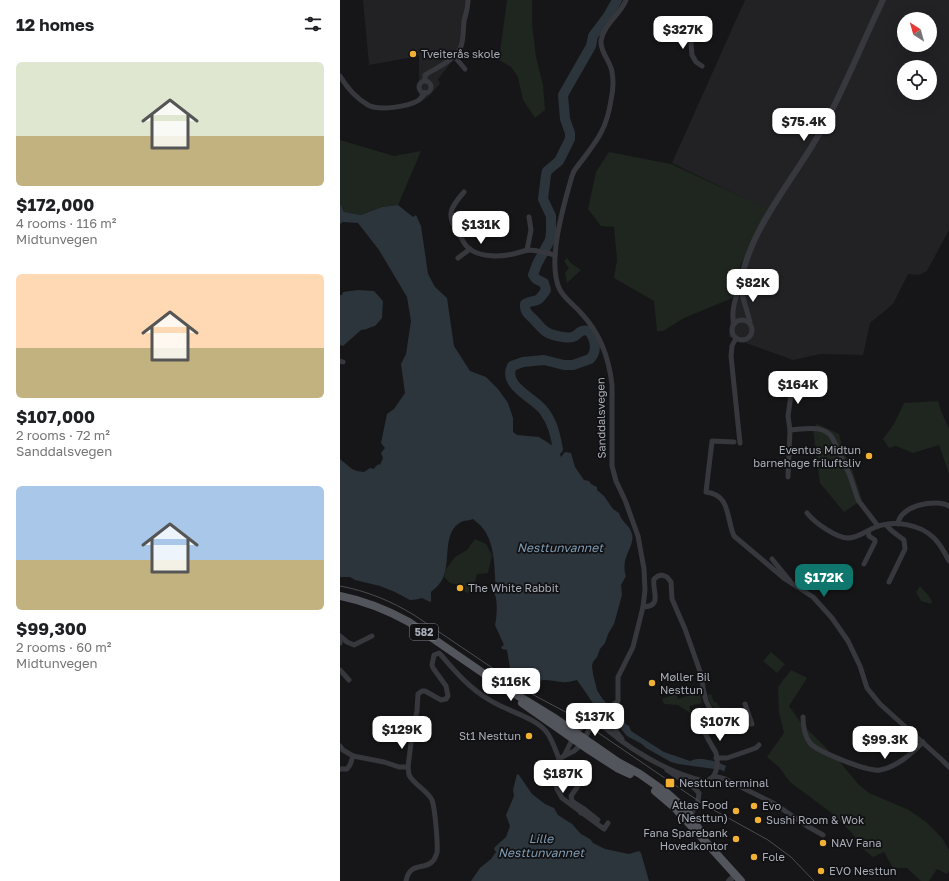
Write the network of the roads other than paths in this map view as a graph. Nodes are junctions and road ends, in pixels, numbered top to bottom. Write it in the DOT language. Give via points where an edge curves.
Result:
graph roads {
  1 [pos="468,0"];
  2 [pos="626,0"];
  3 [pos="883,0"];
  4 [pos="689,22"];
  5 [pos="454,56"];
  6 [pos="702,66"];
  7 [pos="465,69"];
  8 [pos="340,76"];
  9 [pos="425,80"];
  10 [pos="425,93"];
  11 [pos="464,192"];
  12 [pos="529,217"];
  13 [pos="470,249"];
  14 [pos="527,250"];
  15 [pos="555,256"];
  16 [pos="458,258"];
  17 [pos="740,287"];
  18 [pos="750,322"];
  19 [pos="734,324"];
  20 [pos="736,338"];
  21 [pos="793,380"];
  22 [pos="790,430"];
  23 [pos="788,477"];
  24 [pos="949,506"];
  25 [pos="807,513"];
  26 [pos="898,524"];
  27 [pos="886,525"];
  28 [pos="878,526"];
  29 [pos="868,531"];
  30 [pos="772,559"];
  31 [pos="949,561"];
  32 [pos="864,564"];
  33 [pos="889,582"];
  34 [pos="793,585"];
  35 [pos="340,596"];
  36 [pos="643,607"];
  37 [pos="340,636"];
  38 [pos="372,636"];
  39 [pos="340,670"];
  40 [pos="350,680"];
  41 [pos="745,704"];
  42 [pos="602,714"];
  43 [pos="803,717"];
  44 [pos="598,721"];
  45 [pos="704,730"];
  46 [pos="574,735"];
  47 [pos="624,741"];
  48 [pos="583,742"];
  49 [pos="923,742"];
  50 [pos="340,746"];
  51 [pos="756,746"];
  52 [pos="354,756"];
  53 [pos="562,758"];
  54 [pos="717,759"];
  55 [pos="660,764"];
  56 [pos="408,767"];
  57 [pos="949,767"];
  58 [pos="340,769"];
  59 [pos="715,774"];
  60 [pos="582,780"];
  61 [pos="679,803"];
  62 [pos="694,807"];
  63 [pos="583,811"];
  64 [pos="689,819"];
  65 [pos="598,820"];
  66 [pos="608,824"];
  67 [pos="823,835"];
  68 [pos="735,879"];
  69 [pos="406,881"];
  1 -- 5 [label="street" via="460,49"];
  2 -- 15 [label="street, Sanddalsvegen" via="605,30 601,41 613,81 607,121 572,176 561,213"];
  3 -- 17 [label="street" via="823,128 756,237 745,263"];
  4 -- 6 [label="street" via="692,55"];
  5 -- 7 [label="street"];
  5 -- 9 [label="street" via="425,75"];
  8 -- 10 [label="street" via="351,92 368,105 375,107 411,104"];
  9 -- 10 [label="street" via="419,86"];
  9 -- 10 [label="street" via="432,86"];
  11 -- 13 [label="street" via="450,216 454,228"];
  12 -- 14 [label="street" via="531,230"];
  13 -- 14 [label="street" via="499,256"];
  13 -- 16 [label="street"];
  14 -- 15 [label="street"];
  15 -- 36 [label="street, Sanddalsvegen" via="561,292 592,327 609,364 613,407 612,466 641,549 645,590"];
  17 -- 18 [label="street"];
  17 -- 19 [label="street" via="734,305"];
  18 -- 19 [label="street" via="742,319"];
  18 -- 20 [label="street" via="750,336 743,340"];
  19 -- 20 [label="street" via="732,331"];
  20 -- 34 [label="street" via="731,356 738,419 737,442 712,441 706,492 713,492 727,507 730,528 734,536"];
  21 -- 22 [label="street" via="788,416"];
  22 -- 23 [label="street"];
  22 -- 28 [label="street" via="812,428 830,434 850,476 858,500"];
  24 -- 26 [label="street" via="941,503 914,507 905,512"];
  25 -- 29 [label="street" via="814,521 843,537 852,537"];
  26 -- 27 [label="street"];
  26 -- 31 [label="street" via="918,528 930,534"];
  27 -- 28 [label="street"];
  27 -- 33 [label="street" via="905,542 905,549"];
  28 -- 29 [label="street"];
  29 -- 32 [label="street" via="875,542"];
  30 -- 34 [label="street"];
  34 -- 49 [label="street" via="812,597 842,631 872,696"];
  35 -- 46 [label="main road, 582" via="369,603 395,614 499,684 537,715"];
  36 -- 41 [label="street" via="650,607 656,600 654,579 662,575 667,577 671,582 672,599 702,678 710,709 716,715 729,716 738,712 752,724"];
  36 -- 42 [label="street, Sanddalsvegen" via="633,647 618,677 618,701"];
  37 -- 38 [label="street" via="354,645"];
  39 -- 40 [label="street"];
  42 -- 44 [label="street, Sanddalsvegen"];
  42 -- 46 [label="street, Sanddalsvegen" via="597,715"];
  42 -- 47 [label="street"];
  43 -- 49 [label="street" via="804,731 811,744 823,752 870,770 881,770 900,762"];
  44 -- 47 [label="street" via="609,732"];
  44 -- 48 [label="street, Sanddalsvegen" via="589,730"];
  45 -- 54 [label="street"];
  46 -- 48 [label="main road, 582"];
  46 -- 53 [label="street"];
  47 -- 55 [label="street"];
  48 -- 53 [label="street"];
  48 -- 61 [label="main road, 582" via="640,774"];
  48 -- 64 [label="main road, 582" via="617,768 662,796"];
  49 -- 57 [label="street"];
  50 -- 52 [label="street"];
  51 -- 54 [label="street" via="749,751"];
  52 -- 56 [label="street"];
  52 -- 58 [label="street" via="347,769"];
  53 -- 56 [label="street" via="548,734 540,726 486,699 439,653 434,655 432,665 446,686 448,696 441,700 425,691 418,694 418,711 413,727"];
  53 -- 63 [label="street" via="556,770 559,794 566,802"];
  54 -- 59 [label="street"];
  55 -- 59 [label="street" via="704,781 710,780"];
  55 -- 62 [label="street" via="697,790 699,797"];
  56 -- 69 [label="street" via="411,778 430,797 434,805 437,853 429,864 411,871"];
  59 -- 67 [label="street" via="775,804"];
  60 -- 63 [label="street" via="571,796 572,801"];
  61 -- 62 [label="street"];
  61 -- 64 [label="main road, 582"];
  62 -- 64 [label="street"];
  63 -- 65 [label="street"];
  63 -- 66 [label="street" via="604,829"];
  64 -- 68 [label="main road, 582"];
}
